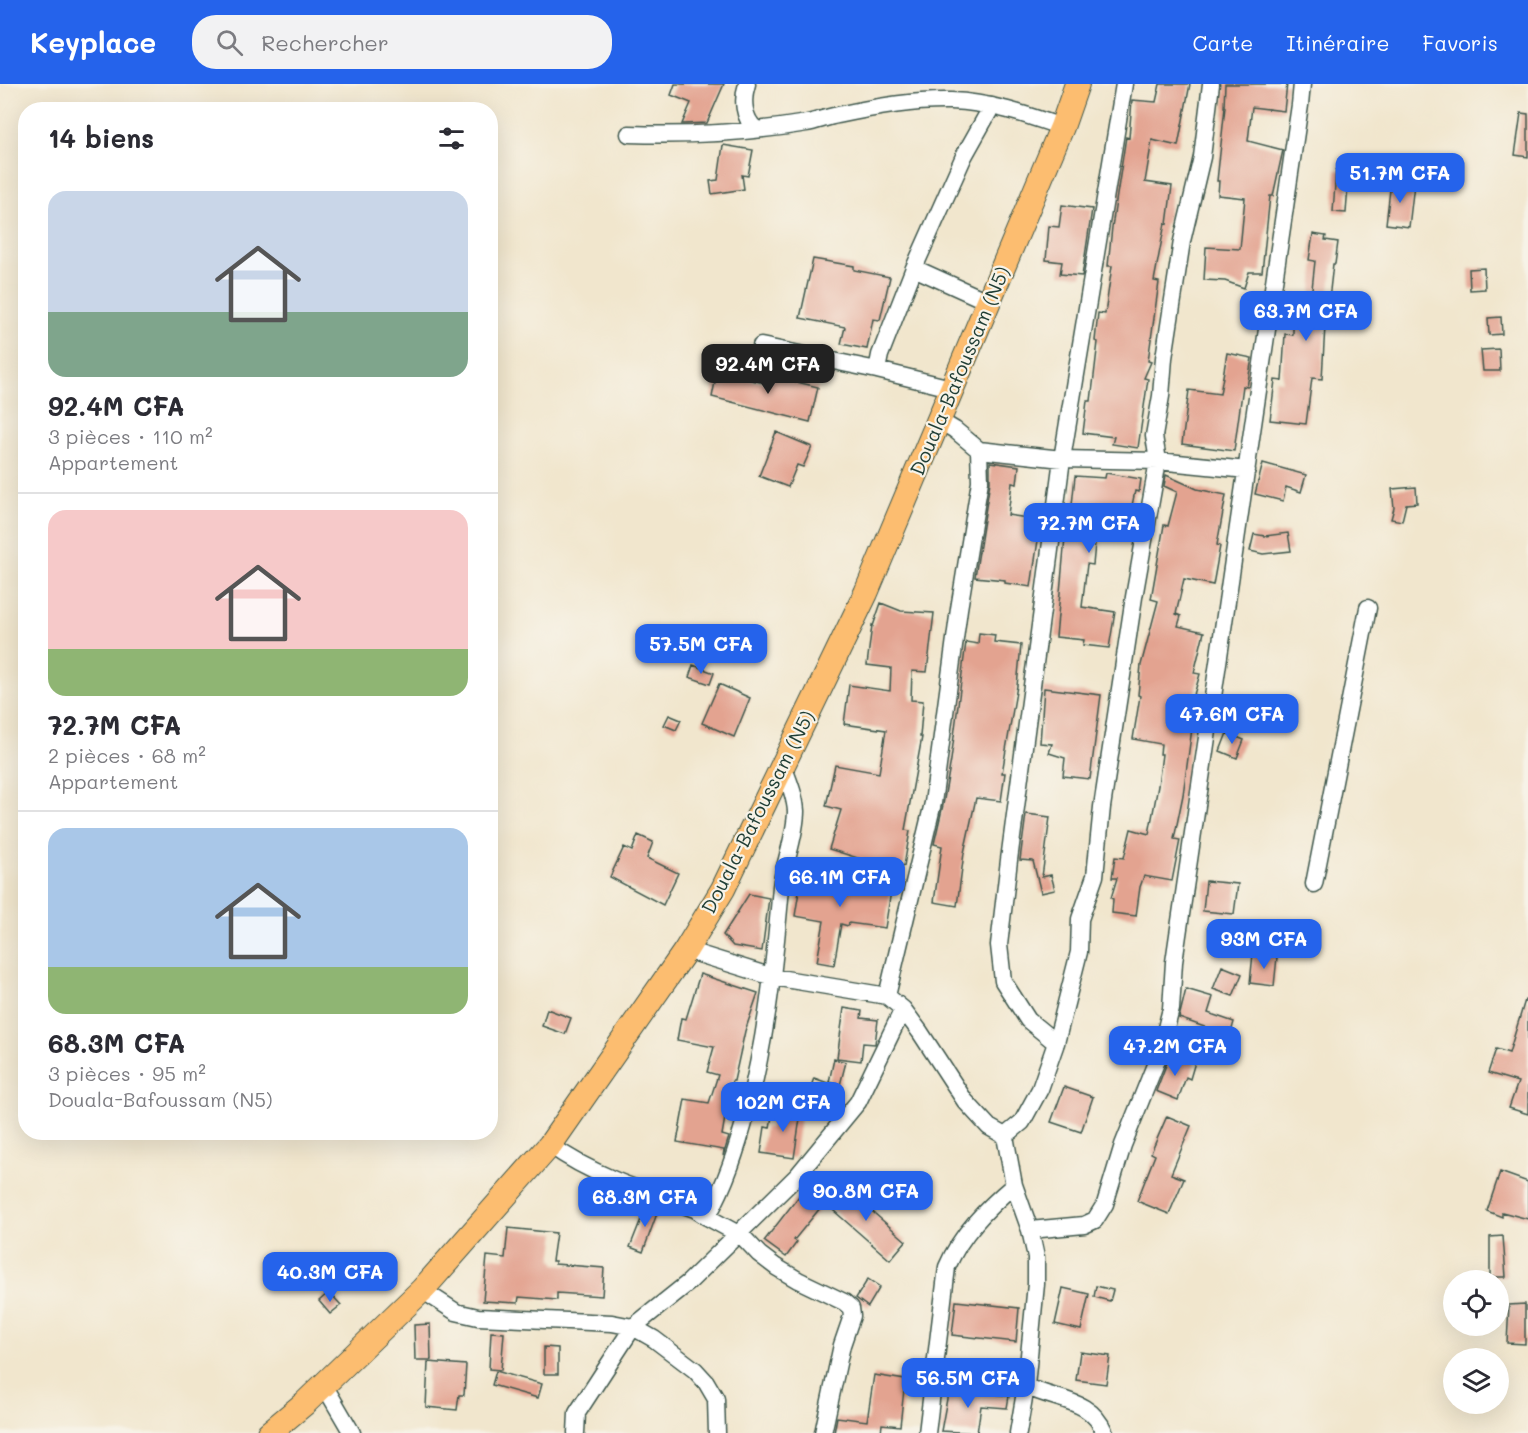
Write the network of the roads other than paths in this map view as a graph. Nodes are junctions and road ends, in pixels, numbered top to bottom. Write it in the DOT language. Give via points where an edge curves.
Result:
graph roads {
  1 [pos="747,84"];
  2 [pos="1077,84"];
  3 [pos="1124,84"];
  4 [pos="1211,84"];
  5 [pos="1302,84"];
  6 [pos="992,106"];
  7 [pos="1062,127"];
  8 [pos="756,129"];
  9 [pos="629,134"];
  10 [pos="914,268"];
  11 [pos="989,302"];
  12 [pos="761,346"];
  13 [pos="877,370"];
  14 [pos="951,388"];
  15 [pos="939,421"];
  16 [pos="979,450"];
  17 [pos="1062,459"];
  18 [pos="1158,462"];
  19 [pos="1247,470"];
  20 [pos="1368,608"];
  21 [pos="782,763"];
  22 [pos="1314,884"];
  23 [pos="686,950"];
  24 [pos="773,977"];
  25 [pos="886,996"];
  26 [pos="903,1009"];
  27 [pos="1056,1043"];
  28 [pos="1005,1136"];
  29 [pos="550,1146"];
  30 [pos="1014,1185"];
  31 [pos="707,1217"];
  32 [pos="1030,1230"];
  33 [pos="738,1233"];
  34 [pos="422,1290"];
  35 [pos="633,1328"];
  36 [pos="324,1385"];
  37 [pos="1026,1386"];
  38 [pos="269,1433"];
  39 [pos="352,1433"];
  40 [pos="576,1433"];
  41 [pos="717,1433"];
  42 [pos="824,1433"];
  43 [pos="927,1433"];
  44 [pos="1018,1433"];
  45 [pos="1105,1433"];
  1 -- 8 [label="street" via="745,114"];
  2 -- 7 [label="highway, Douala-Bafoussam (N5)"];
  3 -- 17 [label="street"];
  4 -- 18 [label="street" via="1202,156 1182,241 1164,358 1154,436"];
  5 -- 19 [label="street"];
  6 -- 7 [label="street"];
  6 -- 8 [label="street" via="931,101"];
  6 -- 10 [label="street" via="964,156"];
  7 -- 11 [label="highway, Douala-Bafoussam (N5)"];
  8 -- 9 [label="street" via="697,135"];
  10 -- 11 [label="street"];
  10 -- 13 [label="street"];
  11 -- 14 [label="highway, Douala-Bafoussam (N5)"];
  12 -- 13 [label="street"];
  13 -- 14 [label="street"];
  14 -- 15 [label="highway, Douala-Bafoussam (N5)"];
  15 -- 16 [label="street"];
  15 -- 21 [label="highway, Douala-Bafoussam (N5)" via="866,593"];
  16 -- 17 [label="street"];
  16 -- 25 [label="street" via="980,481 933,803"];
  17 -- 18 [label="street"];
  17 -- 27 [label="street" via="999,945 1004,981 1028,1020"];
  18 -- 19 [label="street"];
  18 -- 27 [label="street" via="1102,807 1095,876 1080,919 1079,952"];
  19 -- 32 [label="street" via="1174,962 1171,1009 1105,1204 1095,1220 1084,1225"];
  20 -- 22 [label="street"];
  21 -- 23 [label="highway, Douala-Bafoussam (N5)" via="723,889"];
  21 -- 24 [label="street" via="796,812 782,880"];
  23 -- 24 [label="street"];
  23 -- 29 [label="highway, Douala-Bafoussam (N5)"];
  24 -- 25 [label="street"];
  24 -- 31 [label="street" via="761,1058 743,1126 725,1183"];
  25 -- 26 [label="street"];
  26 -- 28 [label="street" via="965,1101 989,1127"];
  26 -- 33 [label="street" via="858,1102 797,1176"];
  27 -- 28 [label="street" via="1040,1089 1022,1122"];
  28 -- 30 [label="street"];
  29 -- 31 [label="street" via="610,1178"];
  29 -- 34 [label="highway, Douala-Bafoussam (N5)"];
  30 -- 32 [label="street"];
  30 -- 43 [label="street" via="974,1225 947,1267"];
  31 -- 33 [label="street"];
  32 -- 37 [label="street" via="1036,1284"];
  33 -- 35 [label="street" via="688,1283"];
  33 -- 42 [label="street" via="776,1267 851,1308"];
  34 -- 35 [label="street" via="456,1312 478,1317 612,1323"];
  34 -- 36 [label="highway, Douala-Bafoussam (N5)"];
  35 -- 40 [label="street" via="577,1413"];
  35 -- 41 [label="street" via="654,1339 706,1382 716,1399"];
  36 -- 38 [label="highway, Douala-Bafoussam (N5)"];
  36 -- 39 [label="street"];
  37 -- 44 [label="street"];
  37 -- 45 [label="street" via="1082,1405 1096,1416"];
}
